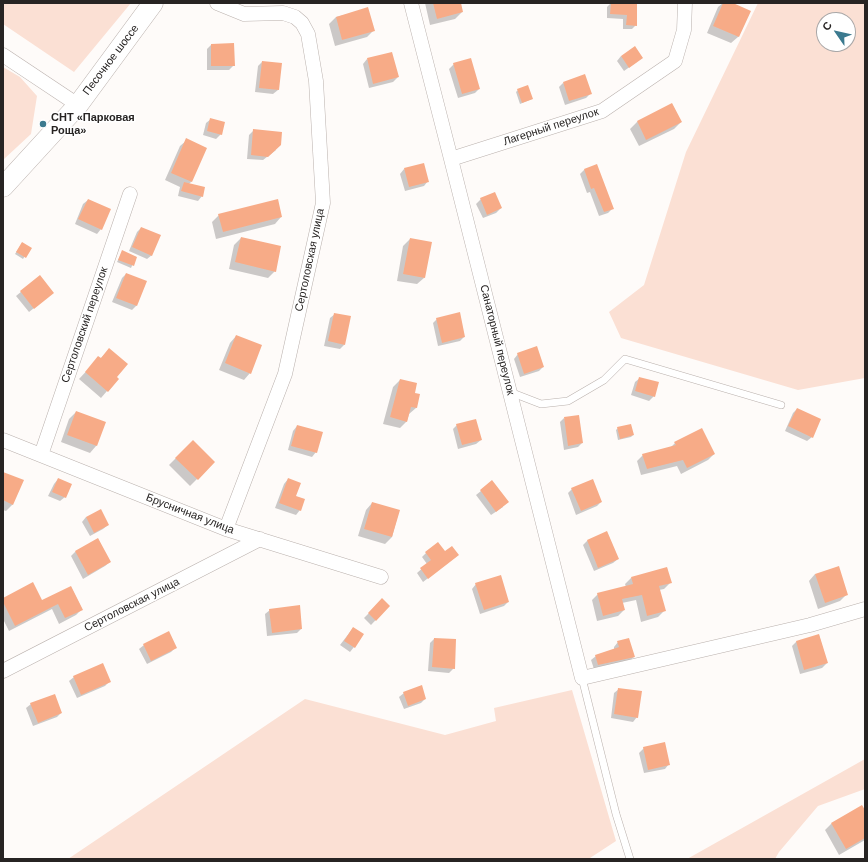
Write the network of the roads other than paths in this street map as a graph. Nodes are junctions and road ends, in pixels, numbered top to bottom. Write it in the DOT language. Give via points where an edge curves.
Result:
graph roads {
  1 [pos="153,3"];
  2 [pos="217,3"];
  3 [pos="410,3"];
  4 [pos="685,3"];
  5 [pos="3,55"];
  6 [pos="78,104"];
  7 [pos="451,159"];
  8 [pos="3,187"];
  9 [pos="130,194"];
  10 [pos="510,392"];
  11 [pos="781,405"];
  12 [pos="3,440"];
  13 [pos="41,455"];
  14 [pos="226,529"];
  15 [pos="260,539"];
  16 [pos="381,577"];
  17 [pos="865,609"];
  18 [pos="3,671"];
  19 [pos="582,678"];
  20 [pos="630,859"];
  1 -- 6 [label="main road, Песочное шоссе"];
  2 -- 14 [label="street, Сертоловская улица" via="244,14 289,15 302,23 308,34 316,81 323,203 285,374"];
  3 -- 7 [label="street, Санаторный переулок"];
  4 -- 7 [label="street, Лагерный переулок" via="684,30 675,61 602,111"];
  5 -- 6 [label="street"];
  6 -- 8 [label="main road, Песочное шоссе"];
  7 -- 10 [label="street, Санаторный переулок"];
  9 -- 13 [label="street, Сертоловский переулок"];
  10 -- 11 [label="lane" via="541,404 568,401 604,380 625,359"];
  10 -- 19 [label="street, Санаторный переулок"];
  12 -- 13 [label="street, Брусничная улица"];
  13 -- 14 [label="street, Брусничная улица"];
  14 -- 15 [label="street, Брусничная улица"];
  15 -- 16 [label="street, Брусничная улица"];
  15 -- 18 [label="street, Сертоловская улица"];
  17 -- 19 [label="street" via="810,625"];
  19 -- 20 [label="lane"];
}
